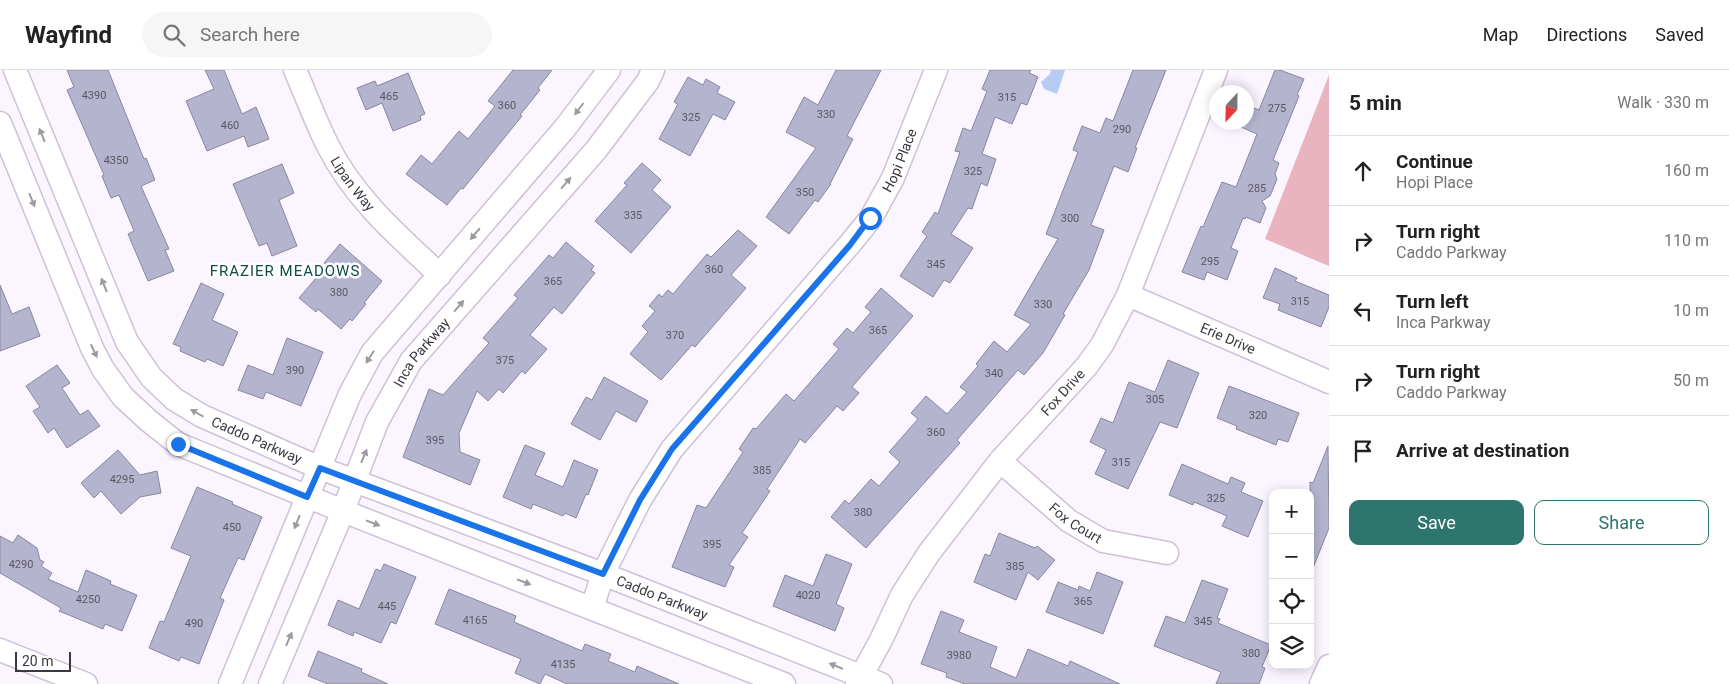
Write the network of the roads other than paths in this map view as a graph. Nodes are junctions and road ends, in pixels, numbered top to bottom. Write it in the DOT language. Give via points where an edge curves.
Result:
graph roads {
  1 [pos="15,70"];
  2 [pos="295,70"];
  3 [pos="608,70"];
  4 [pos="653,70"];
  5 [pos="936,70"];
  6 [pos="1216,70"];
  7 [pos="0,123"];
  8 [pos="440,275"];
  9 [pos="1128,295"];
  10 [pos="1329,382"];
  11 [pos="1000,461"];
  12 [pos="320,468"];
  13 [pos="354,481"];
  14 [pos="307,497"];
  15 [pos="343,511"];
  16 [pos="1166,553"];
  17 [pos="603,574"];
  18 [pos="592,608"];
  19 [pos="0,650"];
  20 [pos="1329,666"];
  21 [pos="858,680"];
  22 [pos="86,684"];
  23 [pos="230,684"];
  24 [pos="270,684"];
  25 [pos="784,684"];
  26 [pos="881,684"];
  27 [pos="1321,684"];
  12 -- 1 [label="street, Caddo Parkway, one-way" via="202,416 174,399 151,377 127,342"];
  2 -- 8 [label="street, Lipan Way" via="327,146 351,183 379,217"];
  3 -- 8 [label="street, one-way" via="565,128"];
  13 -- 4 [label="street, Inca Parkway, one-way" via="377,422 411,361 596,150"];
  5 -- 17 [label="street, Hopi Place" via="893,178 870,218 672,449 640,500"];
  6 -- 9 [label="street, Fox Drive"];
  7 -- 14 [label="street, one-way" via="92,348 123,397 178,444"];
  8 -- 12 [label="street, one-way" via="372,353 350,394"];
  9 -- 10 [label="street, Erie Drive"];
  9 -- 11 [label="street, Fox Drive" via="1102,345 1086,367"];
  11 -- 16 [label="street, Fox Court" via="1069,521 1103,541"];
  11 -- 21 [label="street, Fox Drive" via="929,553 902,595"];
  12 -- 13 [label="street, Caddo Parkway"];
  12 -- 14 [label="street"];
  13 -- 15 [label="street, Inca Parkway"];
  13 -- 17 [label="street, Caddo Parkway"];
  14 -- 15 [label="street"];
  14 -- 23 [label="street, one-way"];
  15 -- 18 [label="street, one-way"];
  24 -- 15 [label="street, Inca Parkway, one-way"];
  17 -- 18 [label="street, Hopi Place"];
  21 -- 17 [label="street, Caddo Parkway, one-way"];
  18 -- 25 [label="street"];
  19 -- 22 [label="street"];
  20 -- 27 [label="street"];
  21 -- 26 [label="street, Caddo Parkway"];
}
